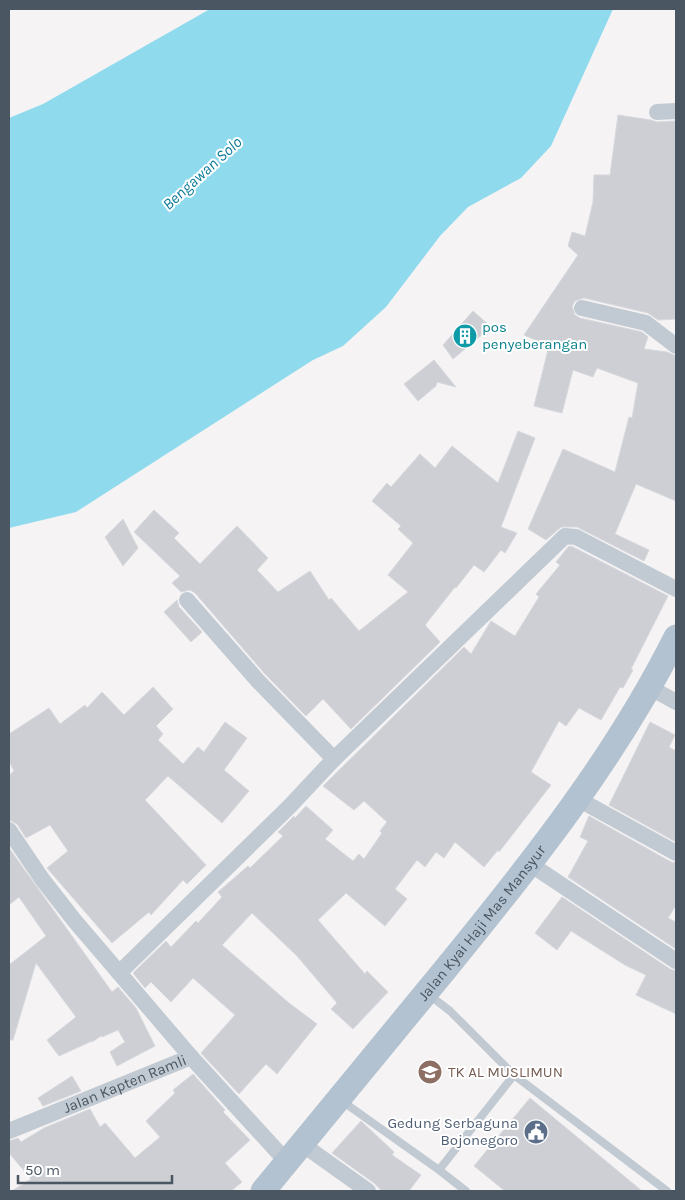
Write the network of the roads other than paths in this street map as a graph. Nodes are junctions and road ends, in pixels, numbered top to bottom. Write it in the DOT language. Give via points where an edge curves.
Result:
graph roads {
  1 [pos="676,111"];
  2 [pos="657,112"];
  3 [pos="582,308"];
  4 [pos="676,346"];
  5 [pos="676,590"];
  6 [pos="186,600"];
  7 [pos="676,637"];
  8 [pos="650,687"];
  9 [pos="676,702"];
  10 [pos="334,759"];
  11 [pos="578,799"];
  12 [pos="9,830"];
  13 [pos="676,854"];
  14 [pos="16,856"];
  15 [pos="530,864"];
  16 [pos="676,961"];
  17 [pos="119,973"];
  18 [pos="427,992"];
  19 [pos="191,1057"];
  20 [pos="514,1075"];
  21 [pos="339,1098"];
  22 [pos="9,1131"];
  23 [pos="295,1153"];
  24 [pos="439,1170"];
  25 [pos="263,1191"];
  26 [pos="368,1191"];
  27 [pos="466,1191"];
  28 [pos="667,1191"];
  1 -- 2 [label="street"];
  3 -- 4 [label="street" via="646,323"];
  5 -- 10 [label="street" via="576,537 565,536"];
  6 -- 10 [label="street"];
  7 -- 8 [label="main road, Jalan Kyai Haji Mas Mansyur"];
  8 -- 9 [label="street"];
  8 -- 11 [label="main road, Jalan Kyai Haji Mas Mansyur"];
  10 -- 17 [label="street"];
  11 -- 13 [label="street"];
  11 -- 15 [label="main road, Jalan Kyai Haji Mas Mansyur"];
  12 -- 14 [label="street"];
  14 -- 17 [label="street"];
  15 -- 16 [label="street"];
  15 -- 18 [label="main road, Jalan Kyai Haji Mas Mansyur"];
  17 -- 19 [label="street"];
  18 -- 20 [label="lane"];
  18 -- 21 [label="main road, Jalan Kyai Haji Mas Mansyur"];
  19 -- 22 [label="street, Jalan Kapten Ramli"];
  19 -- 23 [label="street, Jalan Kapten Ramli"];
  20 -- 24 [label="lane"];
  20 -- 28 [label="lane"];
  21 -- 23 [label="main road, Jalan Kyai Haji Mas Mansyur"];
  21 -- 24 [label="lane"];
  23 -- 25 [label="main road, Jalan Kyai Haji Mas Mansyur"];
  23 -- 26 [label="street, Jalan Kapten Ramli"];
  24 -- 27 [label="lane"];
}
